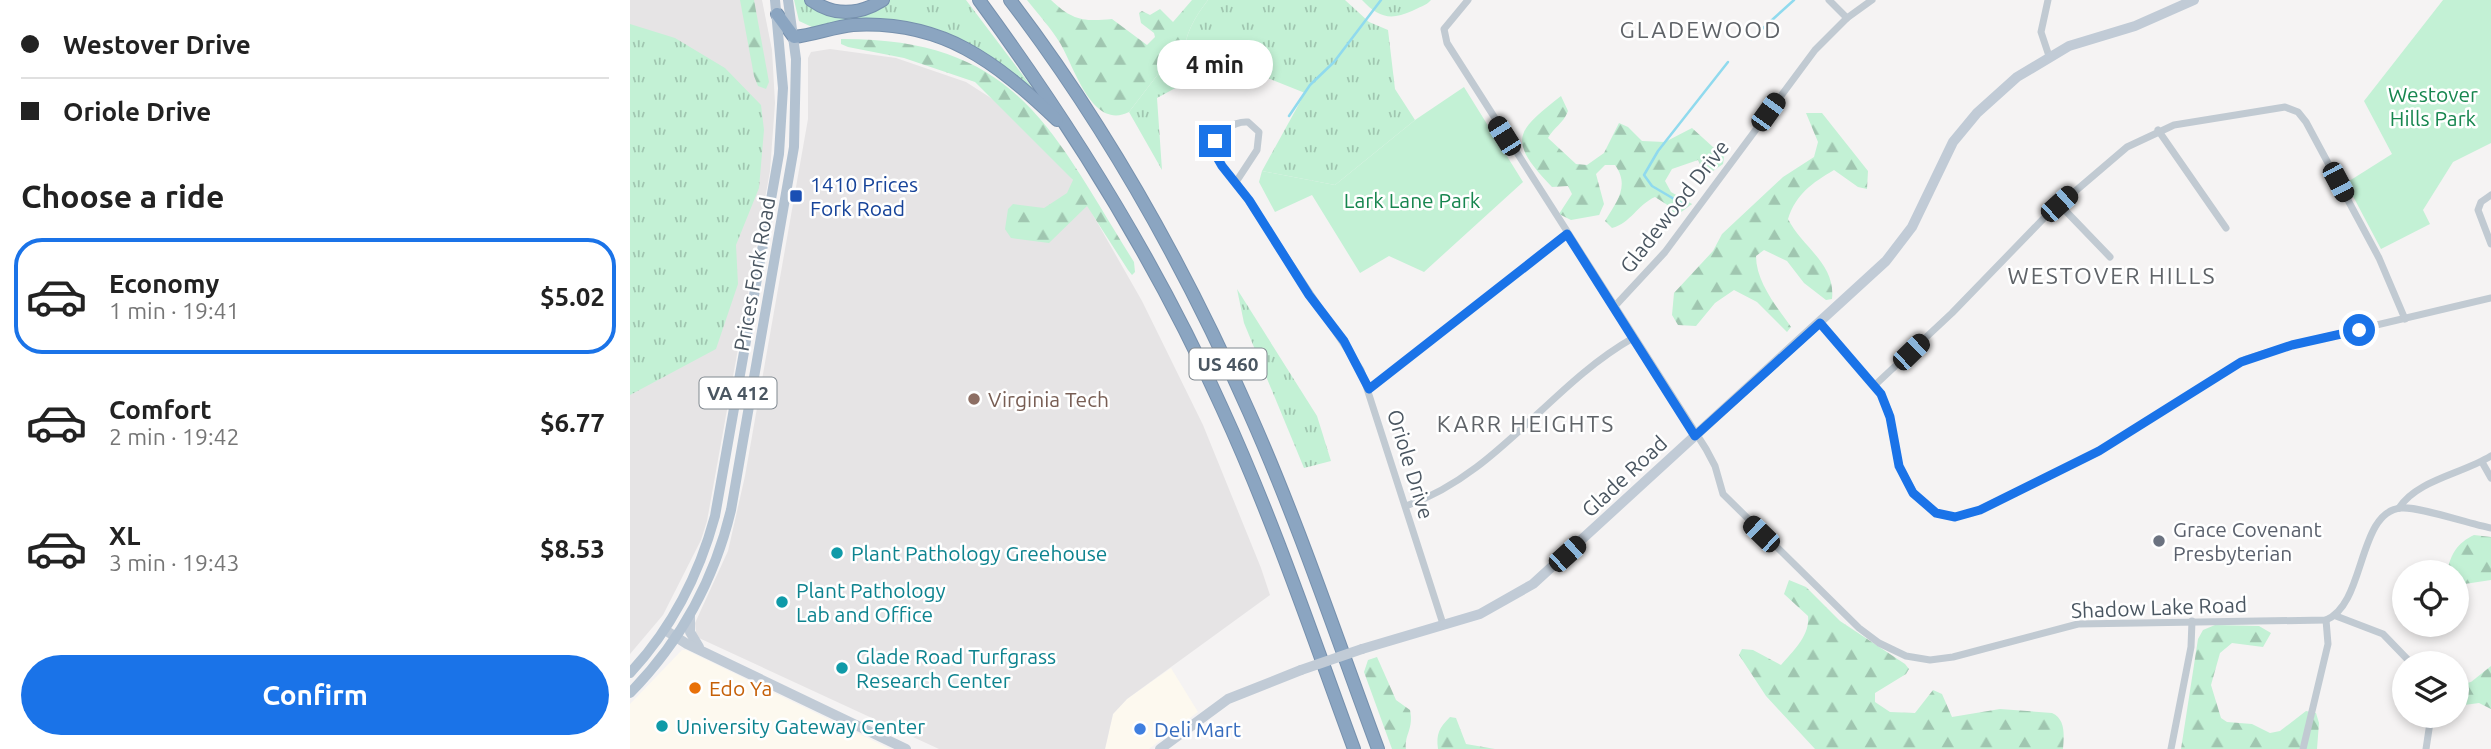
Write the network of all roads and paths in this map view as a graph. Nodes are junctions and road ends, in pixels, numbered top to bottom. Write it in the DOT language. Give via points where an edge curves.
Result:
graph roads {
  1 [pos="775,0"];
  2 [pos="788,0"];
  3 [pos="811,0"];
  4 [pos="883,0"];
  5 [pos="979,0"];
  6 [pos="1010,0"];
  7 [pos="1468,0"];
  8 [pos="1829,0"];
  9 [pos="1872,0"];
  10 [pos="2049,0"];
  11 [pos="2194,0"];
  12 [pos="777,13"];
  13 [pos="1847,18"];
  14 [pos="794,37"];
  15 [pos="2049,56"];
  16 [pos="2158,130"];
  17 [pos="1073,134"];
  18 [pos="1236,182"];
  19 [pos="2491,195"];
  20 [pos="2059,204"];
  21 [pos="2226,228"];
  22 [pos="1567,234"];
  23 [pos="2491,244"];
  24 [pos="2110,257"];
  25 [pos="2491,298"];
  26 [pos="1614,307"];
  27 [pos="2405,319"];
  28 [pos="1820,323"];
  29 [pos="1633,338"];
  30 [pos="1875,385"];
  31 [pos="1369,389"];
  32 [pos="1695,436"];
  33 [pos="2491,456"];
  34 [pos="2482,462"];
  35 [pos="2491,478"];
  36 [pos="1406,506"];
  37 [pos="2399,508"];
  38 [pos="2491,528"];
  39 [pos="690,616"];
  40 [pos="2336,616"];
  41 [pos="2326,620"];
  42 [pos="2192,621"];
  43 [pos="1443,624"];
  44 [pos="665,630"];
  45 [pos="677,638"];
  46 [pos="699,647"];
  47 [pos="2399,651"];
  48 [pos="630,673"];
  49 [pos="630,693"];
  50 [pos="2429,728"];
  51 [pos="906,749"];
  52 [pos="1160,749"];
  53 [pos="1354,749"];
  54 [pos="1378,749"];
  55 [pos="2171,749"];
  56 [pos="2303,749"];
  57 [pos="2426,749"];
  1 -- 12 [label="main road, Prices Fork Road / VA 412"];
  2 -- 14 [label="main road, Prices Fork Road / VA 412"];
  3 -- 4 [label="highway" via="845,13"];
  5 -- 17 [label="highway, US 460"];
  6 -- 54 [label="highway, US 460" via="1132,184 1213,335 1291,513"];
  7 -- 22 [label="street, Shadow Lake Road" via="1443,33"];
  8 -- 13 [label="street"];
  9 -- 13 [label="street, Gladewood Drive"];
  10 -- 15 [label="street" via="2041,32"];
  11 -- 15 [label="street, Glade Road"];
  12 -- 14 [label="highway"];
  12 -- 44 [label="main road, Prices Fork Road / VA 412" via="783,88 779,154 725,469 703,556"];
  13 -- 26 [label="street, Gladewood Drive" via="1815,50 1665,252"];
  14 -- 17 [label="highway" via="872,25 911,29 948,40 1001,68"];
  14 -- 39 [label="main road, Prices Fork Road / VA 412" via="797,87 792,167 731,510 715,565"];
  15 -- 28 [label="street, Glade Road" via="2017,77 1965,125 1902,242"];
  16 -- 20 [label="street" via="2118,153"];
  16 -- 21 [label="street"];
  16 -- 27 [label="street" via="2269,109 2297,111 2379,258"];
  17 -- 53 [label="highway, US 460" via="1150,263 1217,396 1276,537"];
  18 -- 18 [label="street, Oriole Drive" via="1259,144 1259,132 1248,122 1220,134 1214,146 1222,166"];
  18 -- 31 [label="street, Oriole Drive" via="1352,354"];
  19 -- 23 [label="street" via="2477,210"];
  20 -- 24 [label="street"];
  20 -- 30 [label="street"];
  22 -- 26 [label="street, Shadow Lake Road"];
  22 -- 31 [label="street"];
  25 -- 27 [label="street"];
  26 -- 29 [label="street, Shadow Lake Road"];
  27 -- 30 [label="street" via="2292,345 2241,362 2099,451 1957,517 1932,510 1908,486 1886,405"];
  28 -- 30 [label="street"];
  28 -- 32 [label="street, Glade Road"];
  29 -- 32 [label="street, Shadow Lake Road"];
  29 -- 36 [label="street" via="1583,370 1462,480"];
  31 -- 36 [label="street, Oriole Drive"];
  32 -- 42 [label="street, Shadow Lake Road" via="1715,466 1723,494 1742,515 1859,628 1906,656 1953,657 2078,624"];
  32 -- 43 [label="street, Glade Road" via="1533,584 1494,608"];
  33 -- 34 [label="street"];
  34 -- 35 [label="street"];
  34 -- 37 [label="street" via="2418,488"];
  36 -- 43 [label="street, Oriole Drive"];
  37 -- 38 [label="street"];
  37 -- 40 [label="street" via="2380,519"];
  39 -- 45 [label="main road, Prices Fork Road / VA 412"];
  39 -- 46 [label="street" via="690,632"];
  40 -- 41 [label="street, Shadow Lake Road"];
  40 -- 47 [label="street" via="2383,635"];
  41 -- 42 [label="street, Shadow Lake Road"];
  41 -- 56 [label="street" via="2328,644"];
  42 -- 55 [label="street"];
  43 -- 52 [label="street, Glade Road, bridge" via="1228,699"];
  44 -- 45 [label="street"];
  44 -- 48 [label="main road, Prices Fork Road / VA 412"];
  45 -- 46 [label="street"];
  45 -- 49 [label="main road, Prices Fork Road / VA 412"];
  46 -- 51 [label="street"];
  50 -- 57 [label="street"];
}
